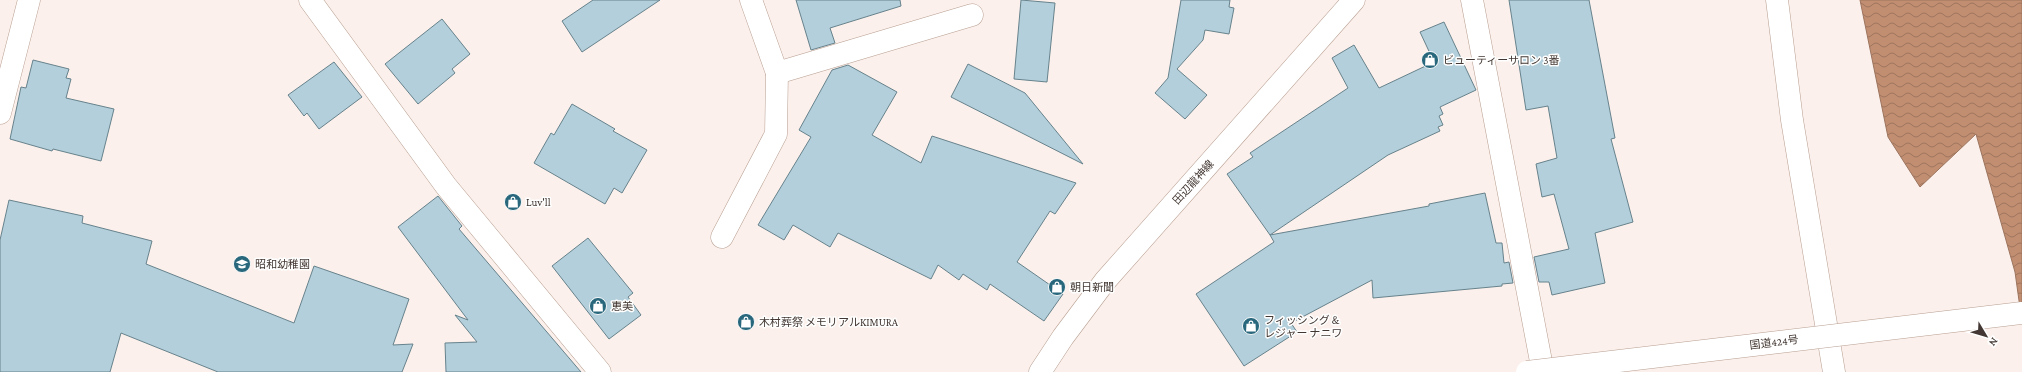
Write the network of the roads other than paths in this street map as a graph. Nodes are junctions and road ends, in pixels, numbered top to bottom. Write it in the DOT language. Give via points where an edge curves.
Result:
graph roads {
  1 [pos="29,0"];
  2 [pos="310,0"];
  3 [pos="751,0"];
  4 [pos="1354,0"];
  5 [pos="1472,0"];
  6 [pos="1777,0"];
  7 [pos="972,15"];
  8 [pos="777,73"];
  9 [pos="0,113"];
  10 [pos="722,237"];
  11 [pos="2022,313"];
  12 [pos="600,372"];
  13 [pos="1040,372"];
  14 [pos="1527,372"];
  15 [pos="1543,372"];
  16 [pos="1834,372"];
  1 -- 9 [label="main road"];
  2 -- 12 [label="main road" via="446,186"];
  3 -- 8 [label="main road"];
  4 -- 13 [label="main road, 田辺龍神線" via="1106,281"];
  5 -- 15 [label="main road"];
  6 -- 16 [label="main road" via="1794,128"];
  7 -- 8 [label="main road"];
  8 -- 10 [label="main road" via="776,134"];
  11 -- 14 [label="main road, 国道424号, bridge"];
}
